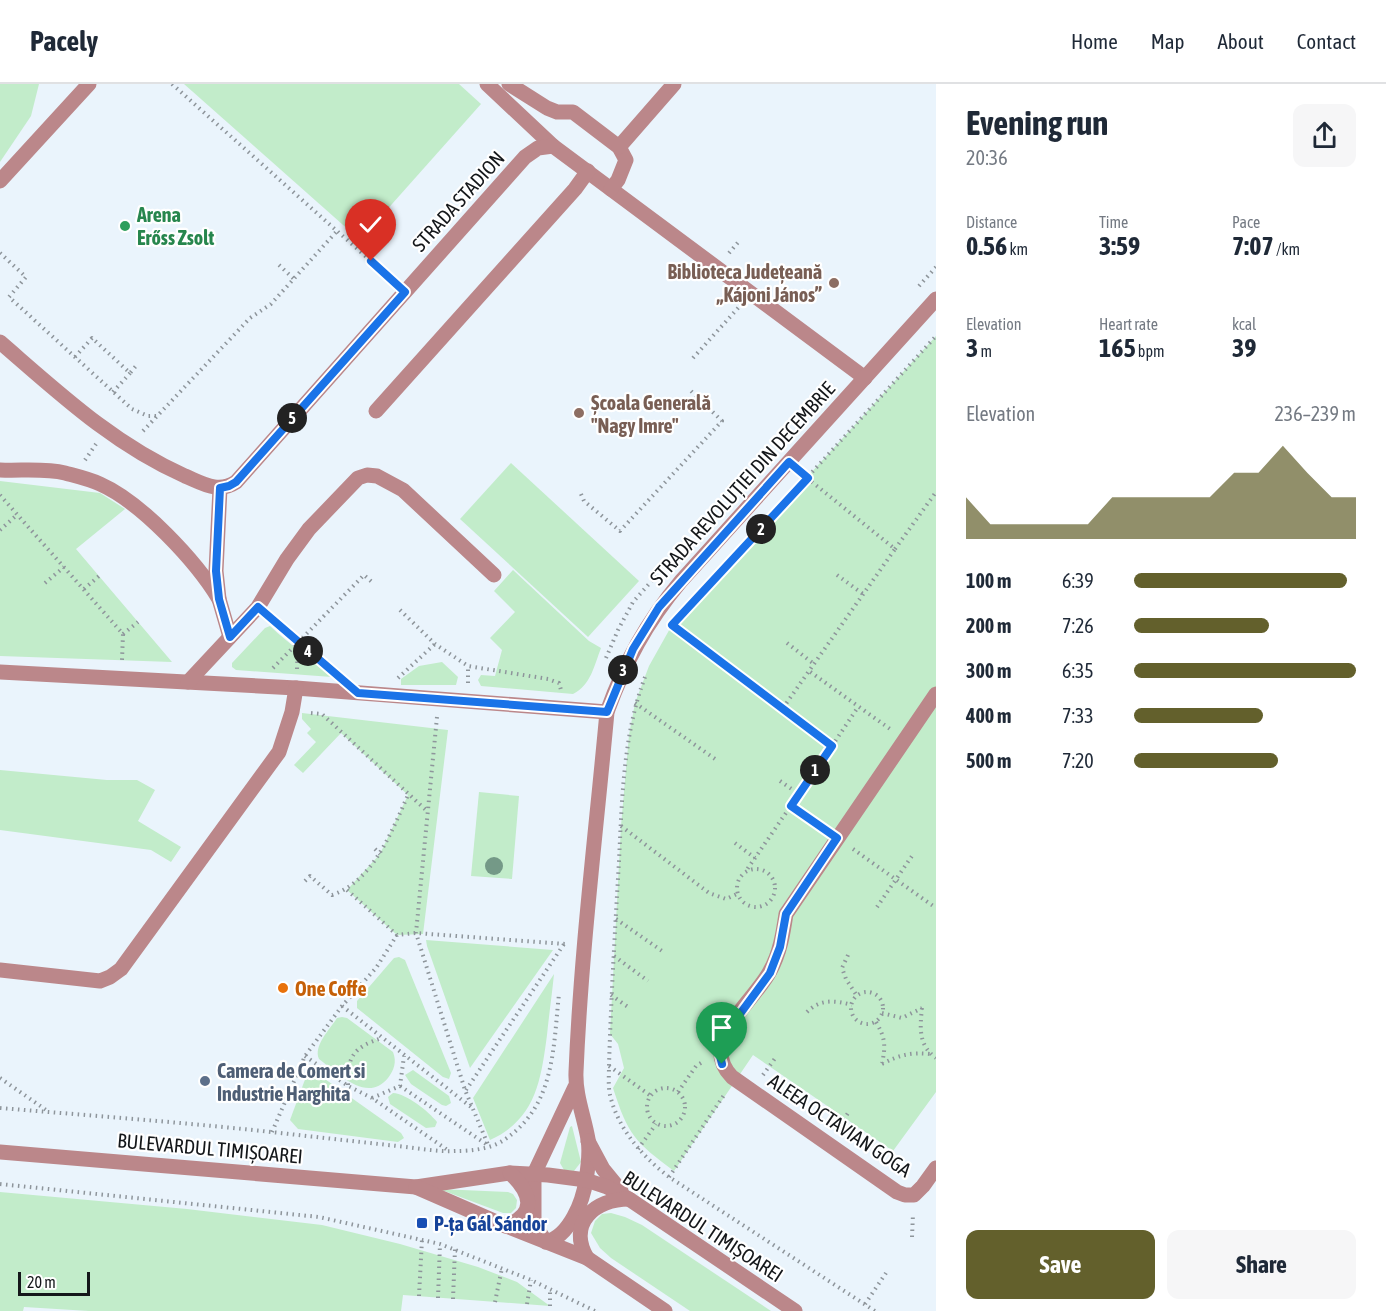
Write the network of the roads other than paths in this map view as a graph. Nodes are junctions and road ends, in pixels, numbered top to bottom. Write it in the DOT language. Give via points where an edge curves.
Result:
graph roads {
  1 [pos="89,84"];
  2 [pos="487,84"];
  3 [pos="509,84"];
  4 [pos="674,84"];
  5 [pos="553,146"];
  6 [pos="619,147"];
  7 [pos="588,171"];
  8 [pos="0,181"];
  9 [pos="611,189"];
  10 [pos="936,299"];
  11 [pos="0,342"];
  12 [pos="865,378"];
  13 [pos="376,411"];
  14 [pos="0,470"];
  15 [pos="220,488"];
  16 [pos="494,575"];
  17 [pos="219,599"];
  18 [pos="230,637"];
  19 [pos="0,672"];
  20 [pos="188,682"];
  21 [pos="296,688"];
  22 [pos="936,694"];
  23 [pos="607,712"];
  24 [pos="0,970"];
  25 [pos="575,1087"];
  26 [pos="588,1141"];
  27 [pos="0,1152"];
  28 [pos="936,1168"];
  29 [pos="510,1173"];
  30 [pos="534,1174"];
  31 [pos="586,1180"];
  32 [pos="416,1187"];
  33 [pos="629,1199"];
  34 [pos="506,1226"];
  35 [pos="546,1242"];
  36 [pos="587,1258"];
  37 [pos="665,1311"];
  38 [pos="795,1311"];
  1 -- 8 [label="street"];
  2 -- 5 [label="street"];
  3 -- 6 [label="street" via="547,108 573,112"];
  4 -- 6 [label="street"];
  5 -- 7 [label="street"];
  5 -- 15 [label="street, STRADA STADION" via="538,148 525,157 236,482"];
  6 -- 9 [label="street" via="626,160"];
  7 -- 9 [label="street"];
  7 -- 13 [label="street"];
  9 -- 12 [label="street"];
  10 -- 12 [label="street, STRADA REVOLUȚIEI DIN DECEMBRIE"];
  11 -- 15 [label="street" via="129,447 210,487"];
  12 -- 23 [label="street, STRADA REVOLUȚIEI DIN DECEMBRIE" via="659,607 633,649"];
  14 -- 17 [label="street" via="62,472 102,485 146,517 186,555"];
  15 -- 17 [label="street" via="216,571"];
  16 -- 18 [label="street" via="403,490 367,475 358,478 309,529 258,607"];
  17 -- 18 [label="street"];
  18 -- 20 [label="street"];
  19 -- 20 [label="street"];
  20 -- 21 [label="street"];
  21 -- 23 [label="street"];
  21 -- 24 [label="street" via="279,752 121,969 100,981"];
  22 -- 28 [label="street, ALEEA OCTAVIAN GOGA" via="786,914 770,973 723,1037 719,1052 726,1071 736,1080 897,1192 914,1195"];
  23 -- 25 [label="street, STRADA REVOLUȚIEI DIN DECEMBRIE"];
  25 -- 26 [label="street, STRADA REVOLUȚIEI DIN DECEMBRIE"];
  25 -- 30 [label="street, STRADA REVOLUȚIEI DIN DECEMBRIE"];
  26 -- 31 [label="street, STRADA REVOLUȚIEI DIN DECEMBRIE"];
  26 -- 33 [label="street, STRADA REVOLUȚIEI DIN DECEMBRIE" via="603,1169"];
  27 -- 32 [label="street, BULEVARDUL TIMIȘOAREI"];
  29 -- 30 [label="street, BULEVARDUL TIMIȘOAREI"];
  29 -- 32 [label="street, BULEVARDUL TIMIȘOAREI"];
  29 -- 34 [label="street" via="525,1190 528,1204 524,1216"];
  30 -- 31 [label="street, BULEVARDUL TIMIȘOAREI"];
  30 -- 35 [label="street" via="534,1220"];
  31 -- 33 [label="street, BULEVARDUL TIMIȘOAREI"];
  31 -- 35 [label="street" via="573,1217 556,1237"];
  32 -- 34 [label="street, BULEVARDUL TIMIȘOAREI"];
  33 -- 36 [label="street" via="602,1204 586,1217 579,1236"];
  33 -- 38 [label="street, BULEVARDUL TIMIȘOAREI"];
  34 -- 35 [label="street, BULEVARDUL TIMIȘOAREI"];
  35 -- 36 [label="street, BULEVARDUL TIMIȘOAREI"];
  36 -- 37 [label="street, BULEVARDUL TIMIȘOAREI"];
}
